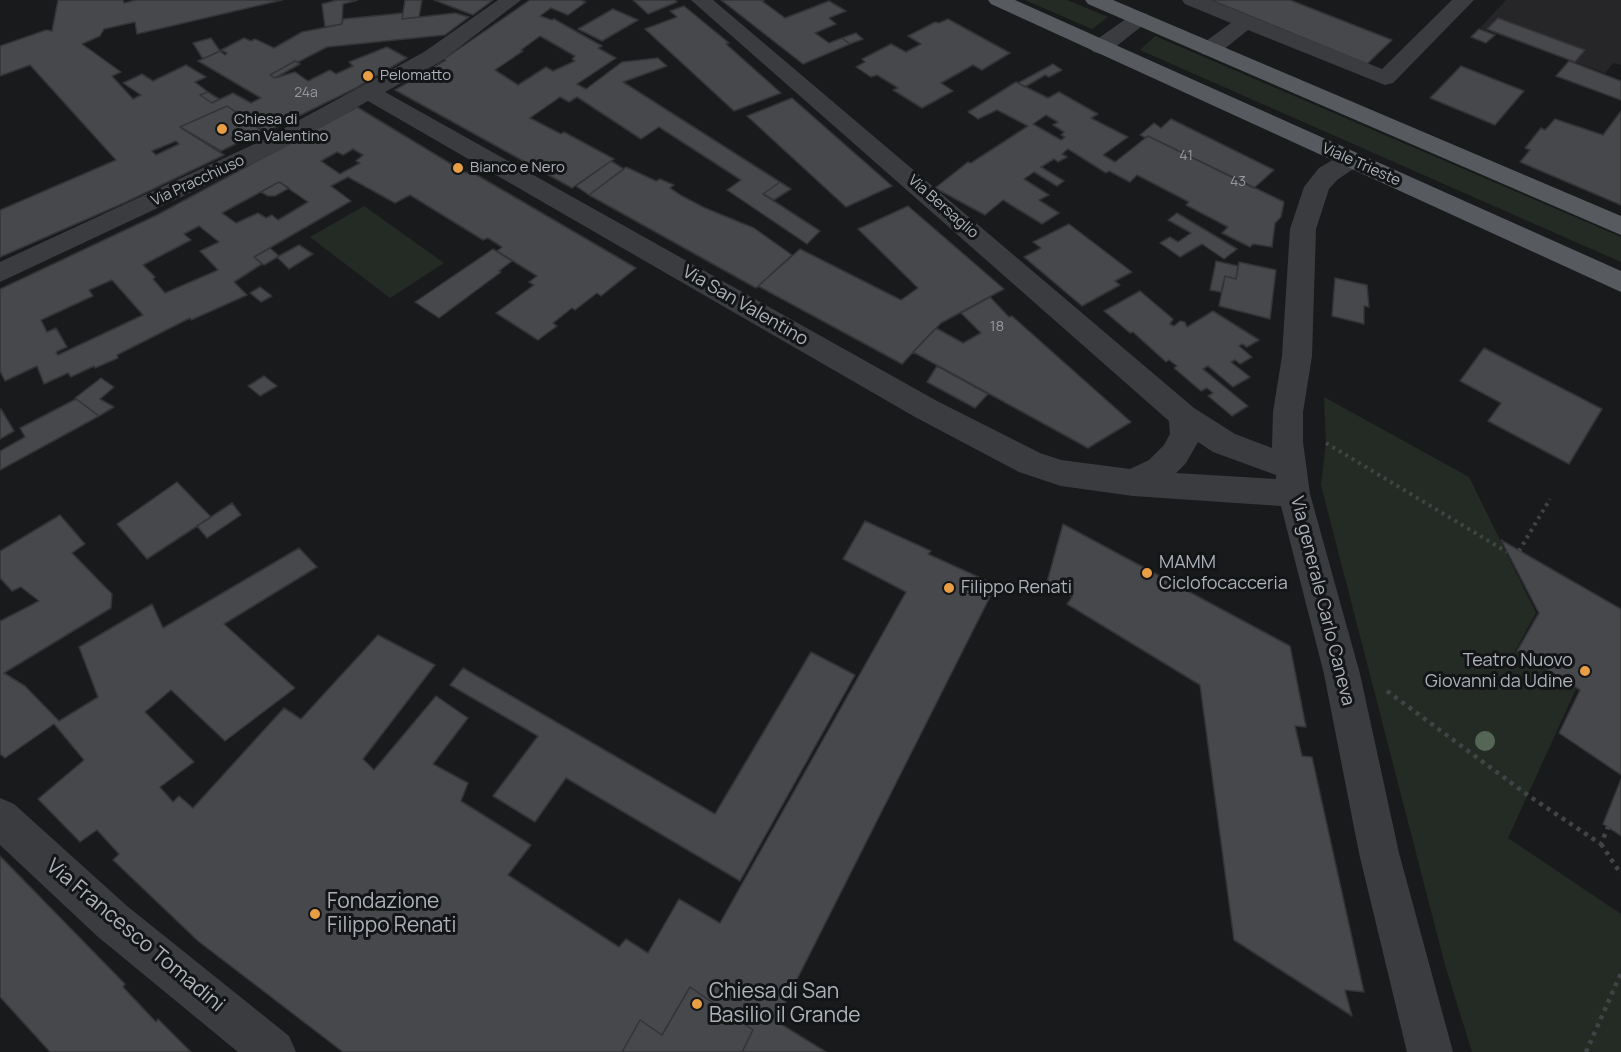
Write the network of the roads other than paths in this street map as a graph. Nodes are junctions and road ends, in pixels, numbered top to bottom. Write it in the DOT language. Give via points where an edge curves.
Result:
graph roads {
  1 [pos="511,0"];
  2 [pos="701,0"];
  3 [pos="998,0"];
  4 [pos="1095,0"];
  5 [pos="1192,0"];
  6 [pos="1464,0"];
  7 [pos="1140,18"];
  8 [pos="1246,22"];
  9 [pos="1101,47"];
  10 [pos="1210,49"];
  11 [pos="370,93"];
  12 [pos="1350,160"];
  13 [pos="1621,226"];
  14 [pos="0,273"];
  15 [pos="1621,282"];
  16 [pos="1183,416"];
  17 [pos="1292,481"];
  18 [pos="1133,483"];
  19 [pos="0,818"];
  20 [pos="273,1052"];
  21 [pos="1430,1052"];
  1 -- 11 [label="street, Via Pracchiuso" via="432,57"];
  2 -- 16 [label="street, Via Bersaglio"];
  3 -- 9 [label="main road, Viale Trieste"];
  4 -- 7 [label="main road"];
  5 -- 8 [label="street"];
  6 -- 8 [label="street" via="1385,78"];
  7 -- 9 [label="street"];
  7 -- 10 [label="main road"];
  8 -- 10 [label="street"];
  9 -- 12 [label="main road, Viale Trieste"];
  10 -- 13 [label="main road"];
  11 -- 14 [label="street, Via Pracchiuso" via="270,147"];
  11 -- 18 [label="street, Via San Valentino" via="1010,453 1061,473"];
  12 -- 15 [label="main road, Viale Trieste"];
  12 -- 17 [label="street, Via generale Carlo Caneva" via="1328,174 1317,187 1304,229 1297,356 1288,412"];
  16 -- 17 [label="street, Via Bersaglio"];
  16 -- 18 [label="street" via="1186,435 1175,454 1160,469"];
  17 -- 18 [label="street, Via San Valentino"];
  17 -- 21 [label="street, Via generale Carlo Caneva" via="1342,674 1379,854"];
  19 -- 20 [label="street, Via Francesco Tomadini" via="112,921"];
}
